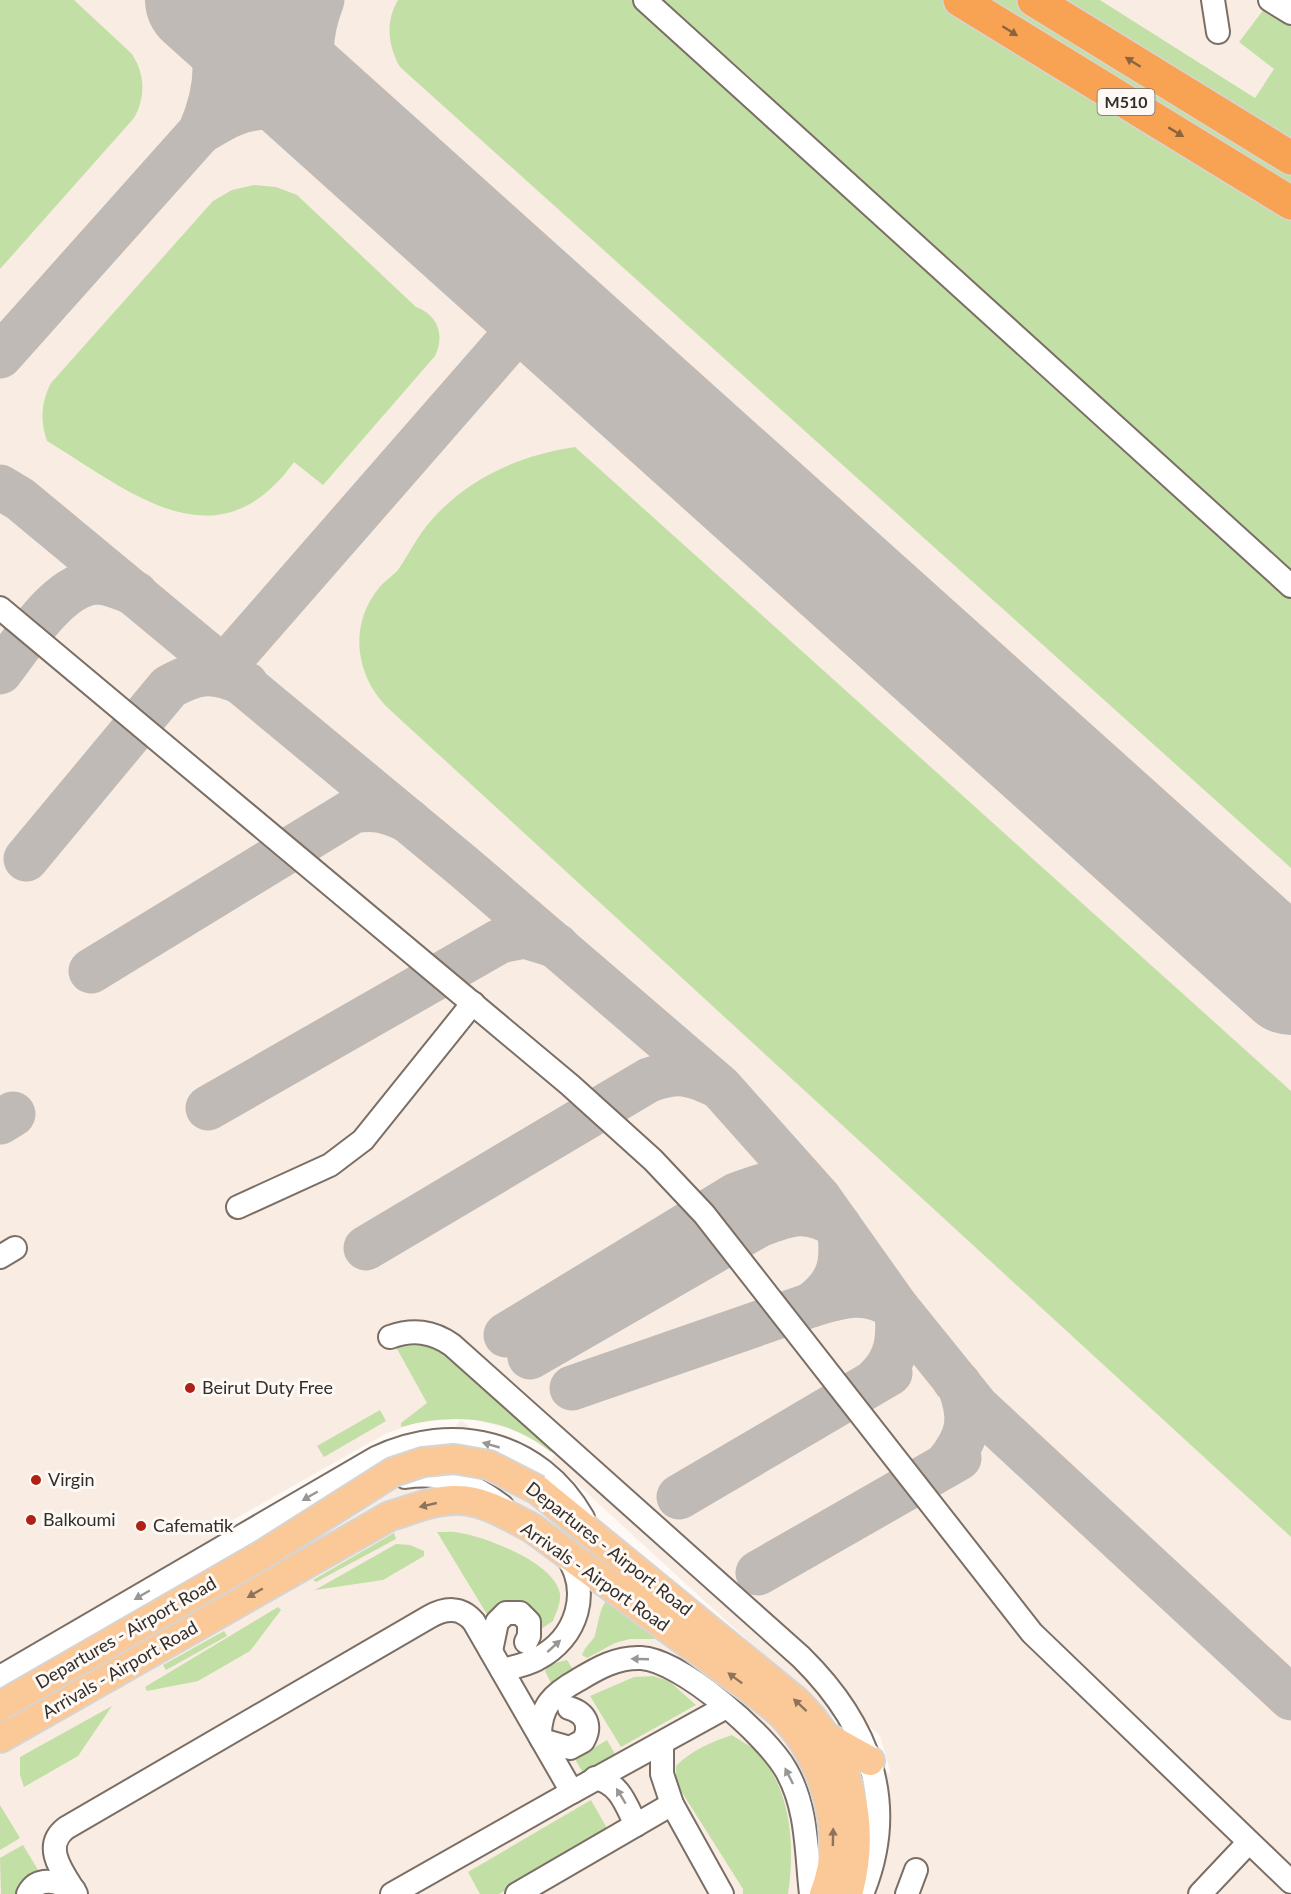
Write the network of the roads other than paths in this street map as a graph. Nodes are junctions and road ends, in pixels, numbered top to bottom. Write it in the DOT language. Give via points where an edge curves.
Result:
graph roads {
  1 [pos="645,0"];
  2 [pos="960,0"];
  3 [pos="1034,0"];
  4 [pos="1213,0"];
  5 [pos="1270,0"];
  6 [pos="1291,13"];
  7 [pos="1218,32"];
  8 [pos="1291,158"];
  9 [pos="1291,203"];
  10 [pos="1291,586"];
  11 [pos="0,608"];
  12 [pos="473,1003"];
  13 [pos="238,1207"];
  14 [pos="390,1337"];
  15 [pos="540,1481"];
  16 [pos="532,1528"];
  17 [pos="561,1548"];
  18 [pos="526,1642"];
  19 [pos="496,1660"];
  20 [pos="0,1677"];
  21 [pos="0,1705"];
  22 [pos="726,1707"];
  23 [pos="569,1708"];
  24 [pos="827,1737"];
  25 [pos="0,1738"];
  26 [pos="541,1738"];
  27 [pos="662,1743"];
  28 [pos="870,1761"];
  29 [pos="595,1778"];
  30 [pos="572,1792"];
  31 [pos="672,1804"];
  32 [pos="636,1825"];
  33 [pos="1249,1842"];
  34 [pos="916,1870"];
  35 [pos="1291,1882"];
  36 [pos="75,1892"];
  37 [pos="28,1894"];
  38 [pos="392,1894"];
  39 [pos="517,1894"];
  40 [pos="722,1894"];
  41 [pos="811,1894"];
  42 [pos="824,1894"];
  43 [pos="848,1894"];
  44 [pos="862,1894"];
  45 [pos="907,1894"];
  46 [pos="1200,1894"];
  1 -- 10 [label="lane"];
  2 -- 9 [label="highway, M510, one-way"];
  8 -- 3 [label="highway, M510, one-way"];
  4 -- 7 [label="lane"];
  5 -- 6 [label="lane"];
  11 -- 12 [label="lane"];
  12 -- 13 [label="lane" via="363,1140 330,1165"];
  12 -- 33 [label="lane" via="626,1134 679,1186 1032,1633"];
  14 -- 28 [label="lane" via="422,1332 452,1345 815,1671 848,1713"];
  15 -- 20 [label="lane, one-way" via="516,1454 466,1439 431,1440 393,1450"];
  15 -- 21 [label="main road, Departures - Airport Road, bridge" via="454,1459 423,1461 393,1472 262,1555"];
  24 -- 15 [label="main road, Departures - Airport Road, one-way" via="796,1701 591,1533"];
  16 -- 17 [label="main road, Arrivals - Airport Road"];
  16 -- 21 [label="lane" via="485,1493 460,1481 416,1475 385,1482"];
  16 -- 25 [label="main road, Arrivals - Airport Road, one-way" via="494,1509 459,1500 390,1516"];
  19 -- 17 [label="lane, one-way" via="528,1663 546,1654 574,1622 579,1605 578,1581"];
  42 -- 17 [label="main road, Arrivals - Airport Road, one-way" via="832,1865 833,1823 819,1772 805,1743 787,1720"];
  18 -- 19 [label="lane" via="529,1622 520,1613 506,1613 496,1622"];
  19 -- 26 [label="lane"];
  19 -- 36 [label="lane" via="474,1622 463,1612 449,1609 429,1617 61,1832 54,1843 55,1855"];
  22 -- 26 [label="lane, one-way" via="678,1671 652,1659 630,1658 608,1663 554,1696 543,1710"];
  22 -- 27 [label="lane"];
  41 -- 22 [label="lane, one-way" via="806,1834 796,1790 773,1751"];
  23 -- 26 [label="lane" via="582,1714 586,1721 588,1728 583,1741 570,1748"];
  24 -- 28 [label="main road"];
  24 -- 43 [label="main road, Departures - Airport Road" via="846,1778 857,1834"];
  26 -- 30 [label="lane"];
  27 -- 29 [label="lane"];
  27 -- 31 [label="lane" via="662,1774"];
  28 -- 44 [label="lane" via="877,1796 877,1832"];
  29 -- 30 [label="lane"];
  32 -- 29 [label="lane, one-way" via="618,1791"];
  30 -- 38 [label="lane"];
  31 -- 32 [label="lane"];
  31 -- 40 [label="lane"];
  32 -- 39 [label="lane"];
  33 -- 35 [label="lane"];
  33 -- 46 [label="lane"];
  34 -- 45 [label="lane"];
  36 -- 37 [label="lane" via="44,1882"];
}
